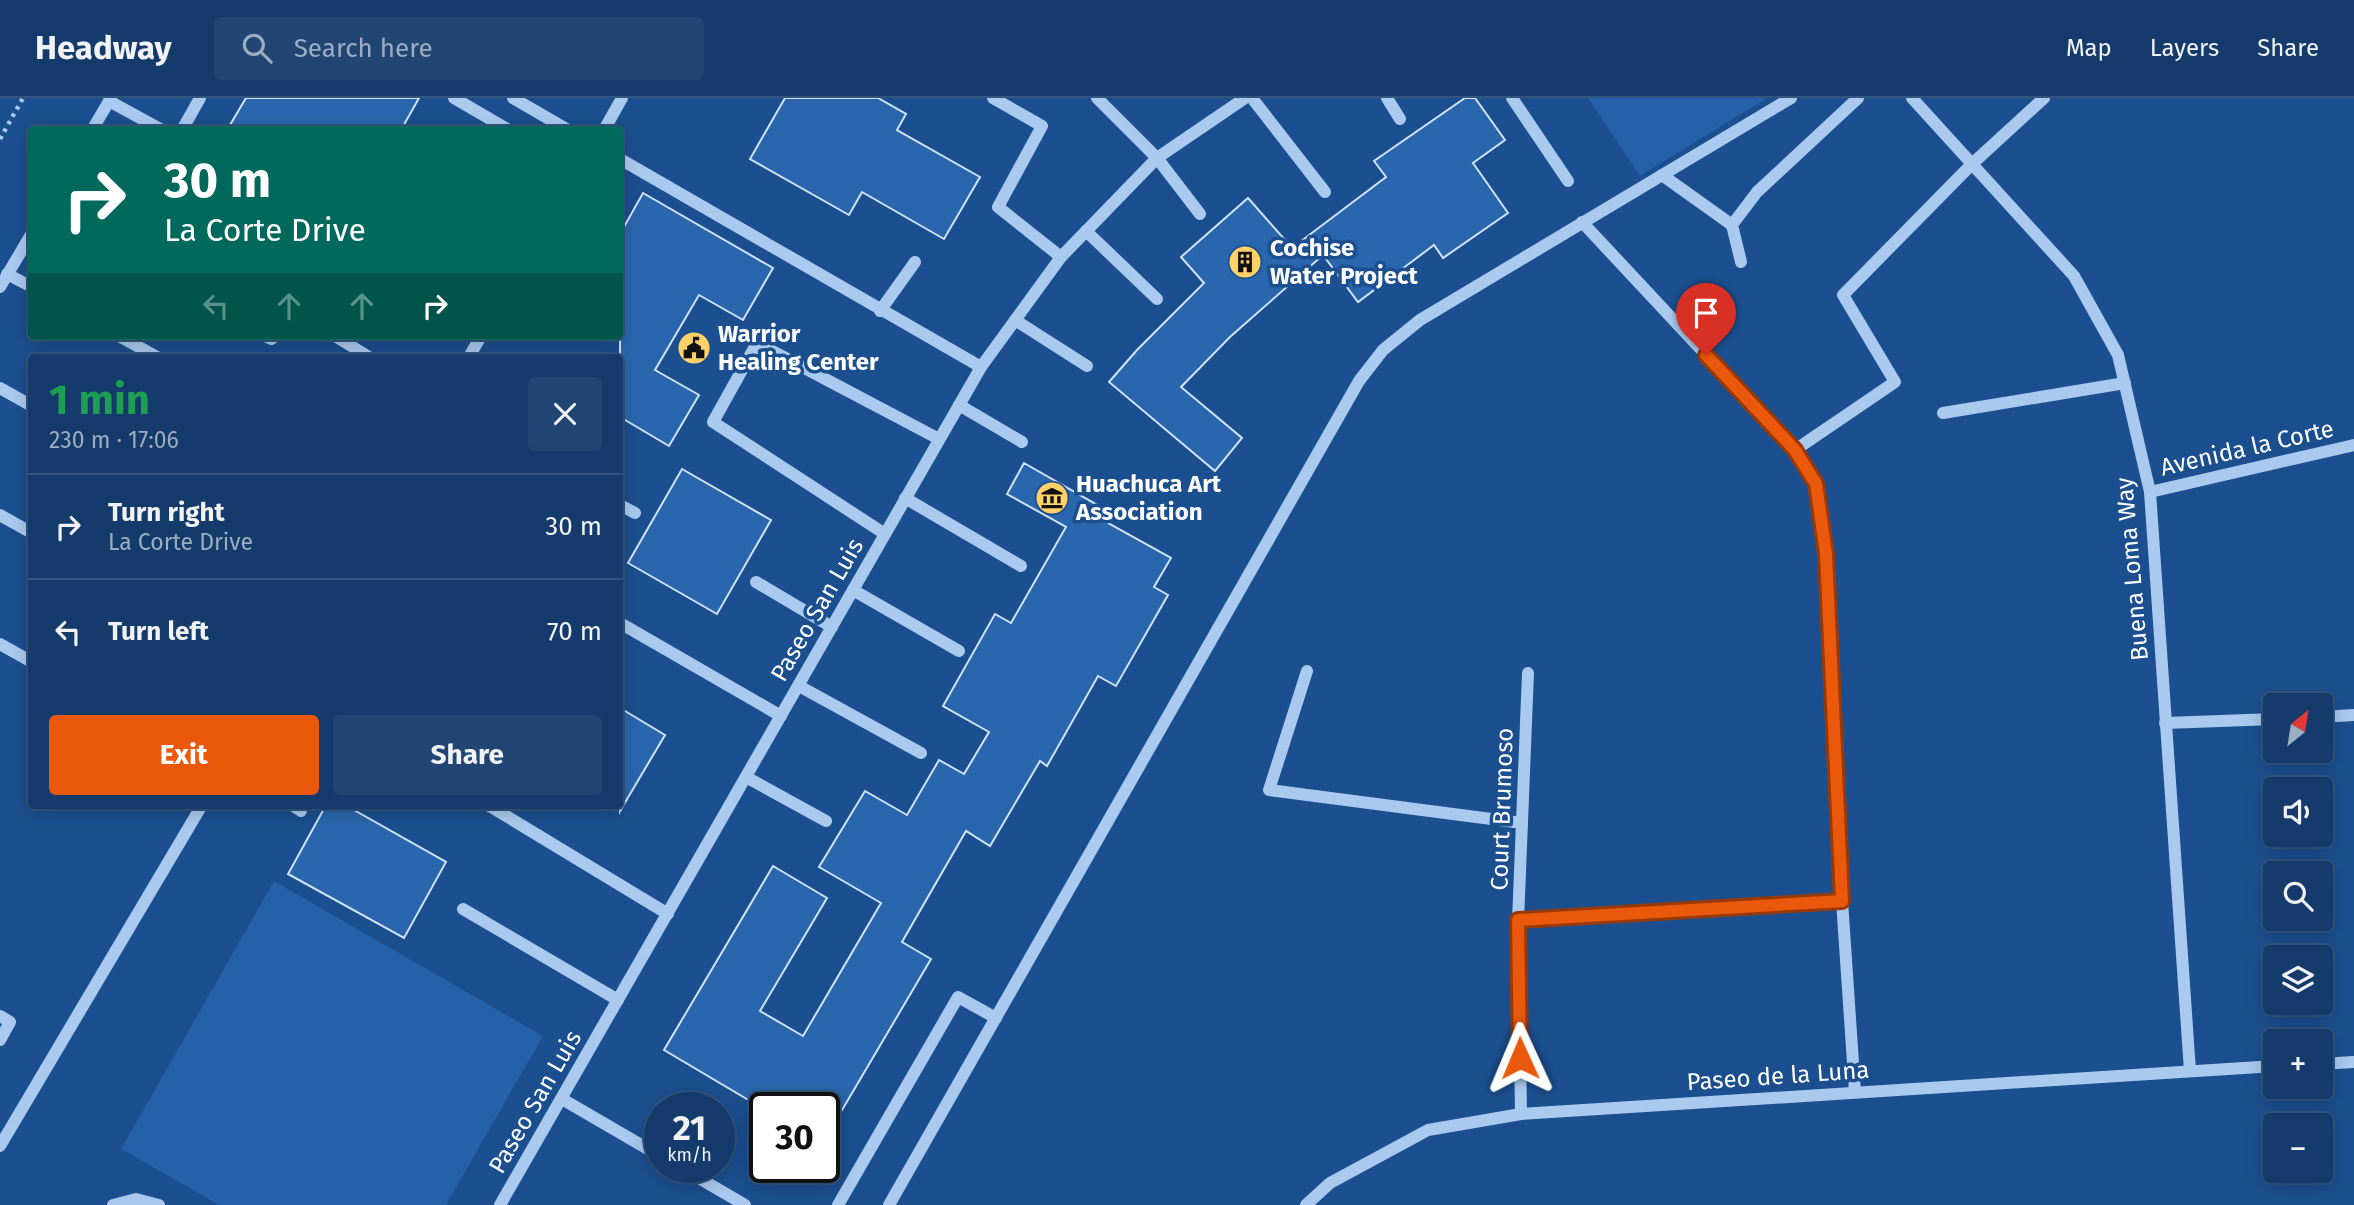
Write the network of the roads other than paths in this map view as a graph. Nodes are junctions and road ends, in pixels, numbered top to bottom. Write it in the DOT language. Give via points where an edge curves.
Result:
graph roads {
  1 [pos="200,98"];
  2 [pos="454,98"];
  3 [pos="513,98"];
  4 [pos="622,98"];
  5 [pos="993,98"];
  6 [pos="1097,98"];
  7 [pos="1245,98"];
  8 [pos="1252,98"];
  9 [pos="1387,98"];
  10 [pos="1512,98"];
  11 [pos="1791,98"];
  12 [pos="1858,98"];
  13 [pos="1912,98"];
  14 [pos="2044,98"];
  15 [pos="110,99"];
  16 [pos="1400,119"];
  17 [pos="94,126"];
  18 [pos="155,126"];
  19 [pos="185,126"];
  20 [pos="502,126"];
  21 [pos="561,126"];
  22 [pos="606,126"];
  23 [pos="1157,158"];
  24 [pos="623,161"];
  25 [pos="1972,164"];
  26 [pos="1662,175"];
  27 [pos="1568,181"];
  28 [pos="1325,192"];
  29 [pos="1200,214"];
  30 [pos="1582,222"];
  31 [pos="1732,225"];
  32 [pos="1086,231"];
  33 [pos="28,240"];
  34 [pos="1061,257"];
  35 [pos="915,262"];
  36 [pos="1741,262"];
  37 [pos="7,274"];
  38 [pos="0,286"];
  39 [pos="28,286"];
  40 [pos="1157,299"];
  41 [pos="880,311"];
  42 [pos="1015,320"];
  43 [pos="126,340"];
  44 [pos="341,340"];
  45 [pos="152,354"];
  46 [pos="364,354"];
  47 [pos="1087,366"];
  48 [pos="981,367"];
  49 [pos="2125,383"];
  50 [pos="0,388"];
  51 [pos="28,404"];
  52 [pos="959,405"];
  53 [pos="1943,413"];
  54 [pos="940,439"];
  55 [pos="1023,443"];
  56 [pos="2354,445"];
  57 [pos="1795,450"];
  58 [pos="2150,492"];
  59 [pos="905,499"];
  60 [pos="623,507"];
  61 [pos="635,513"];
  62 [pos="0,515"];
  63 [pos="28,531"];
  64 [pos="885,534"];
  65 [pos="1021,566"];
  66 [pos="756,582"];
  67 [pos="853,590"];
  68 [pos="623,625"];
  69 [pos="832,627"];
  70 [pos="0,644"];
  71 [pos="959,651"];
  72 [pos="28,660"];
  73 [pos="1307,671"];
  74 [pos="1528,673"];
  75 [pos="799,685"];
  76 [pos="2354,715"];
  77 [pos="781,716"];
  78 [pos="2333,716"];
  79 [pos="2263,719"];
  80 [pos="2165,723"];
  81 [pos="921,753"];
  82 [pos="746,777"];
  83 [pos="200,809"];
  84 [pos="495,809"];
  85 [pos="826,821"];
  86 [pos="1522,823"];
  87 [pos="1842,901"];
  88 [pos="463,909"];
  89 [pos="668,914"];
  90 [pos="1518,920"];
  91 [pos="618,1000"];
  92 [pos="0,1016"];
  93 [pos="996,1018"];
  94 [pos="0,1040"];
  95 [pos="2354,1062"];
  96 [pos="2333,1063"];
  97 [pos="2263,1067"];
  98 [pos="2190,1071"];
  99 [pos="1855,1092"];
  100 [pos="562,1099"];
  101 [pos="1521,1114"];
  102 [pos="0,1146"];
  103 [pos="644,1147"];
  104 [pos="707,1183"];
  105 [pos="113,1205"];
  106 [pos="159,1205"];
  107 [pos="500,1205"];
  108 [pos="745,1205"];
  109 [pos="838,1205"];
  110 [pos="889,1205"];
  111 [pos="1306,1205"];
  1 -- 19 [label="street"];
  2 -- 20 [label="street"];
  3 -- 21 [label="street"];
  4 -- 22 [label="street"];
  5 -- 34 [label="street" via="1042,126 998,207"];
  6 -- 23 [label="street"];
  7 -- 23 [label="street, Paseo San Luis"];
  8 -- 28 [label="street"];
  9 -- 16 [label="street"];
  10 -- 27 [label="street"];
  11 -- 26 [label="street"];
  12 -- 31 [label="street" via="1757,192"];
  13 -- 25 [label="street, Buena Loma Way"];
  14 -- 25 [label="street"];
  15 -- 17 [label="street"];
  15 -- 18 [label="street"];
  23 -- 29 [label="street"];
  23 -- 32 [label="street, Paseo San Luis"];
  24 -- 41 [label="street"];
  25 -- 49 [label="street, Buena Loma Way" via="2074,276 2118,355"];
  25 -- 57 [label="street" via="1843,295 1895,382"];
  26 -- 30 [label="street"];
  26 -- 31 [label="street"];
  30 -- 57 [label="street"];
  30 -- 93 [label="street" via="1420,320 1383,350 1359,381"];
  31 -- 36 [label="street"];
  32 -- 34 [label="street, Paseo San Luis"];
  32 -- 40 [label="street"];
  33 -- 37 [label="street"];
  34 -- 42 [label="street, Paseo San Luis"];
  35 -- 41 [label="street"];
  37 -- 38 [label="street"];
  37 -- 39 [label="street"];
  41 -- 48 [label="street"];
  42 -- 47 [label="street"];
  42 -- 48 [label="street, Paseo San Luis"];
  43 -- 45 [label="street"];
  44 -- 46 [label="street"];
  48 -- 52 [label="street, Paseo San Luis"];
  49 -- 53 [label="street"];
  49 -- 58 [label="street, Buena Loma Way"];
  50 -- 51 [label="street"];
  52 -- 54 [label="street, Paseo San Luis"];
  52 -- 55 [label="street"];
  54 -- 59 [label="street, Paseo San Luis"];
  54 -- 64 [label="street" via="757,343 713,422"];
  56 -- 58 [label="street, Avenida la Corte"];
  57 -- 87 [label="street" via="1816,484 1826,554"];
  58 -- 80 [label="street, Buena Loma Way"];
  59 -- 64 [label="street, Paseo San Luis"];
  59 -- 65 [label="street"];
  60 -- 61 [label="street"];
  62 -- 63 [label="street"];
  64 -- 67 [label="street, Paseo San Luis"];
  66 -- 69 [label="street"];
  67 -- 69 [label="street, Paseo San Luis"];
  67 -- 71 [label="street"];
  68 -- 77 [label="street"];
  69 -- 75 [label="street, Paseo San Luis"];
  70 -- 72 [label="street"];
  73 -- 86 [label="street" via="1269,790"];
  74 -- 86 [label="street, Court Brumoso"];
  75 -- 77 [label="street, Paseo San Luis"];
  75 -- 81 [label="street"];
  76 -- 78 [label="street"];
  77 -- 82 [label="street, Paseo San Luis"];
  79 -- 80 [label="street"];
  80 -- 98 [label="street, Buena Loma Way"];
  82 -- 85 [label="street"];
  82 -- 89 [label="street, Paseo San Luis"];
  83 -- 102 [label="street"];
  84 -- 89 [label="street"];
  86 -- 90 [label="street, Court Brumoso"];
  87 -- 90 [label="street"];
  87 -- 99 [label="street"];
  88 -- 91 [label="street"];
  89 -- 91 [label="street, Paseo San Luis"];
  90 -- 101 [label="street, Court Brumoso"];
  91 -- 100 [label="street, Paseo San Luis"];
  92 -- 94 [label="street" via="10,1022"];
  93 -- 109 [label="street" via="958,997"];
  93 -- 110 [label="street"];
  95 -- 96 [label="street"];
  97 -- 98 [label="street, Paseo de la Luna"];
  98 -- 99 [label="street, Paseo de la Luna"];
  99 -- 101 [label="street, Paseo de la Luna"];
  100 -- 103 [label="street"];
  100 -- 107 [label="street, Paseo San Luis"];
  101 -- 111 [label="street, Paseo de la Luna" via="1428,1130 1330,1183"];
  104 -- 108 [label="street"];
  105 -- 106 [label="street" via="136,1199"];
}
